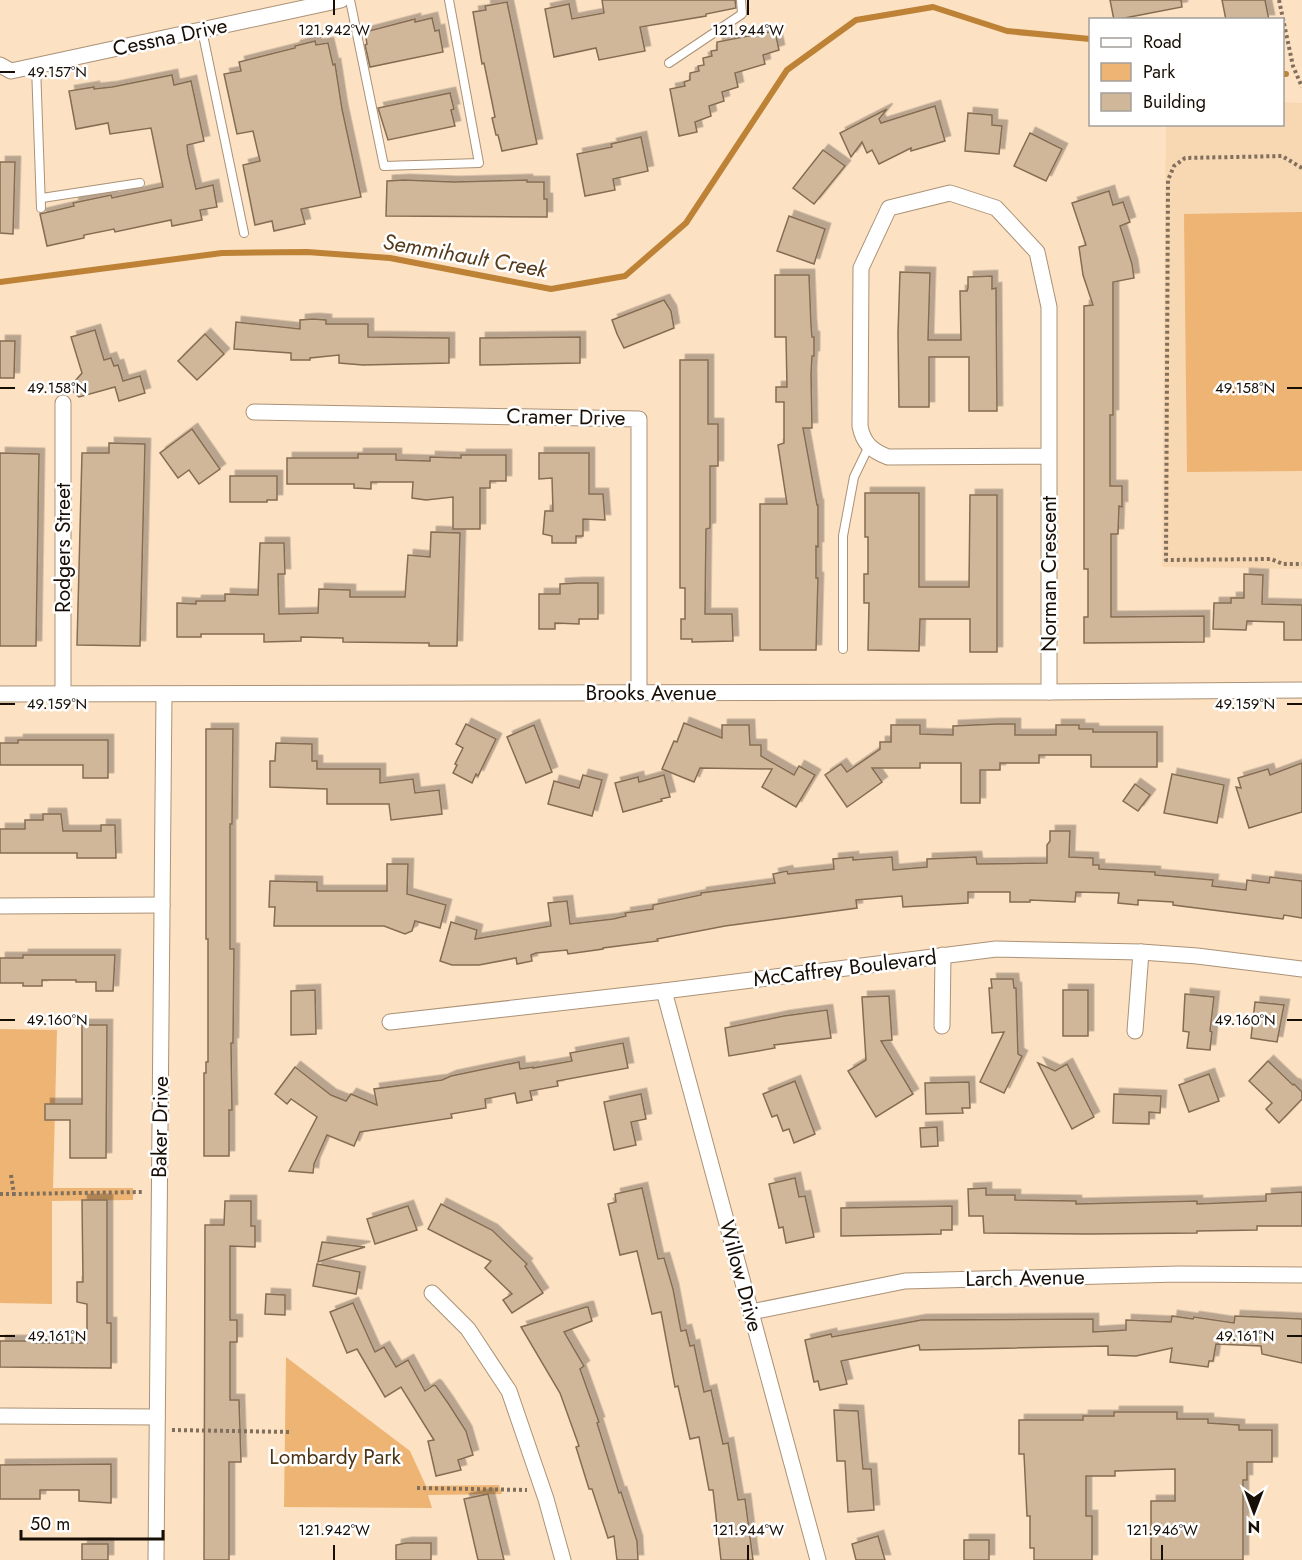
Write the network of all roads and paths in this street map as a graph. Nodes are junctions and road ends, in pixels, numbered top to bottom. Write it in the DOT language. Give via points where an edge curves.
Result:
graph roads {
  1 [pos="341,0"];
  2 [pos="350,0"];
  3 [pos="449,0"];
  4 [pos="741,0"];
  5 [pos="1279,0"];
  6 [pos="1283,18"];
  7 [pos="1284,24"];
  8 [pos="202,30"];
  9 [pos="669,63"];
  10 [pos="0,65"];
  11 [pos="36,66"];
  12 [pos="1302,87"];
  13 [pos="1302,168"];
  14 [pos="140,183"];
  15 [pos="42,198"];
  16 [pos="41,208"];
  17 [pos="244,233"];
  18 [pos="63,403"];
  19 [pos="254,412"];
  20 [pos="869,446"];
  21 [pos="1049,456"];
  22 [pos="1302,564"];
  23 [pos="843,649"];
  24 [pos="1302,690"];
  25 [pos="1049,692"];
  26 [pos="639,693"];
  27 [pos="0,694"];
  28 [pos="63,694"];
  29 [pos="164,694"];
  30 [pos="162,905"];
  31 [pos="0,906"];
  32 [pos="1141,952"];
  33 [pos="943,955"];
  34 [pos="1302,969"];
  35 [pos="664,992"];
  36 [pos="390,1022"];
  37 [pos="942,1026"];
  38 [pos="1135,1031"];
  39 [pos="11,1175"];
  40 [pos="159,1192"];
  41 [pos="0,1194"];
  42 [pos="14,1194"];
  43 [pos="1302,1275"];
  44 [pos="432,1293"];
  45 [pos="751,1312"];
  46 [pos="0,1416"];
  47 [pos="158,1423"];
  48 [pos="292,1432"];
  49 [pos="417,1488"];
  50 [pos="543,1490"];
  51 [pos="156,1560"];
  52 [pos="562,1560"];
  53 [pos="818,1560"];
  1 -- 8 [label="street, Cessna Drive"];
  2 -- 3 [label="lane" via="384,166 479,163"];
  4 -- 9 [label="lane" via="742,14"];
  5 -- 6 [label="path"];
  7 -- 12 [label="path"];
  8 -- 11 [label="street, Cessna Drive"];
  8 -- 17 [label="lane"];
  10 -- 11 [label="street, Cessna Drive" via="11,71"];
  11 -- 15 [label="lane"];
  13 -- 22 [label="path" via="1282,156 1185,158 1174,166 1168,180 1166,548 1166,560 1271,559 1283,564"];
  14 -- 15 [label="lane"];
  15 -- 16 [label="lane"];
  18 -- 28 [label="street, Rodgers Street"];
  19 -- 26 [label="street, Cramer Drive" via="639,419"];
  20 -- 21 [label="street" via="888,457"];
  20 -- 21 [label="street, Norman Crescent" via="860,426 861,268 890,208 950,193 996,208 1037,252 1049,307"];
  20 -- 23 [label="lane" via="854,477 844,528"];
  21 -- 25 [label="street, Norman Crescent"];
  24 -- 25 [label="street, Brooks Avenue"];
  25 -- 26 [label="street, Brooks Avenue"];
  26 -- 29 [label="street, Brooks Avenue"];
  27 -- 28 [label="street, Brooks Avenue"];
  28 -- 29 [label="street, Brooks Avenue"];
  29 -- 30 [label="street, Baker Drive"];
  30 -- 31 [label="street"];
  30 -- 40 [label="street, Baker Drive"];
  32 -- 33 [label="street, McCaffrey Boulevard" via="996,949"];
  32 -- 34 [label="street, McCaffrey Boulevard"];
  32 -- 38 [label="street"];
  33 -- 35 [label="street, McCaffrey Boulevard"];
  33 -- 37 [label="street"];
  35 -- 36 [label="street, McCaffrey Boulevard"];
  35 -- 45 [label="street, Willow Drive"];
  39 -- 42 [label="path"];
  40 -- 42 [label="path"];
  40 -- 47 [label="street, Baker Drive"];
  41 -- 42 [label="path"];
  43 -- 45 [label="street, Larch Avenue" via="905,1281"];
  44 -- 50 [label="street" via="468,1329 509,1390"];
  45 -- 53 [label="street, Willow Drive"];
  46 -- 47 [label="street"];
  47 -- 48 [label="path"];
  47 -- 51 [label="street, Baker Drive"];
  49 -- 50 [label="path"];
  50 -- 52 [label="street"];
}
